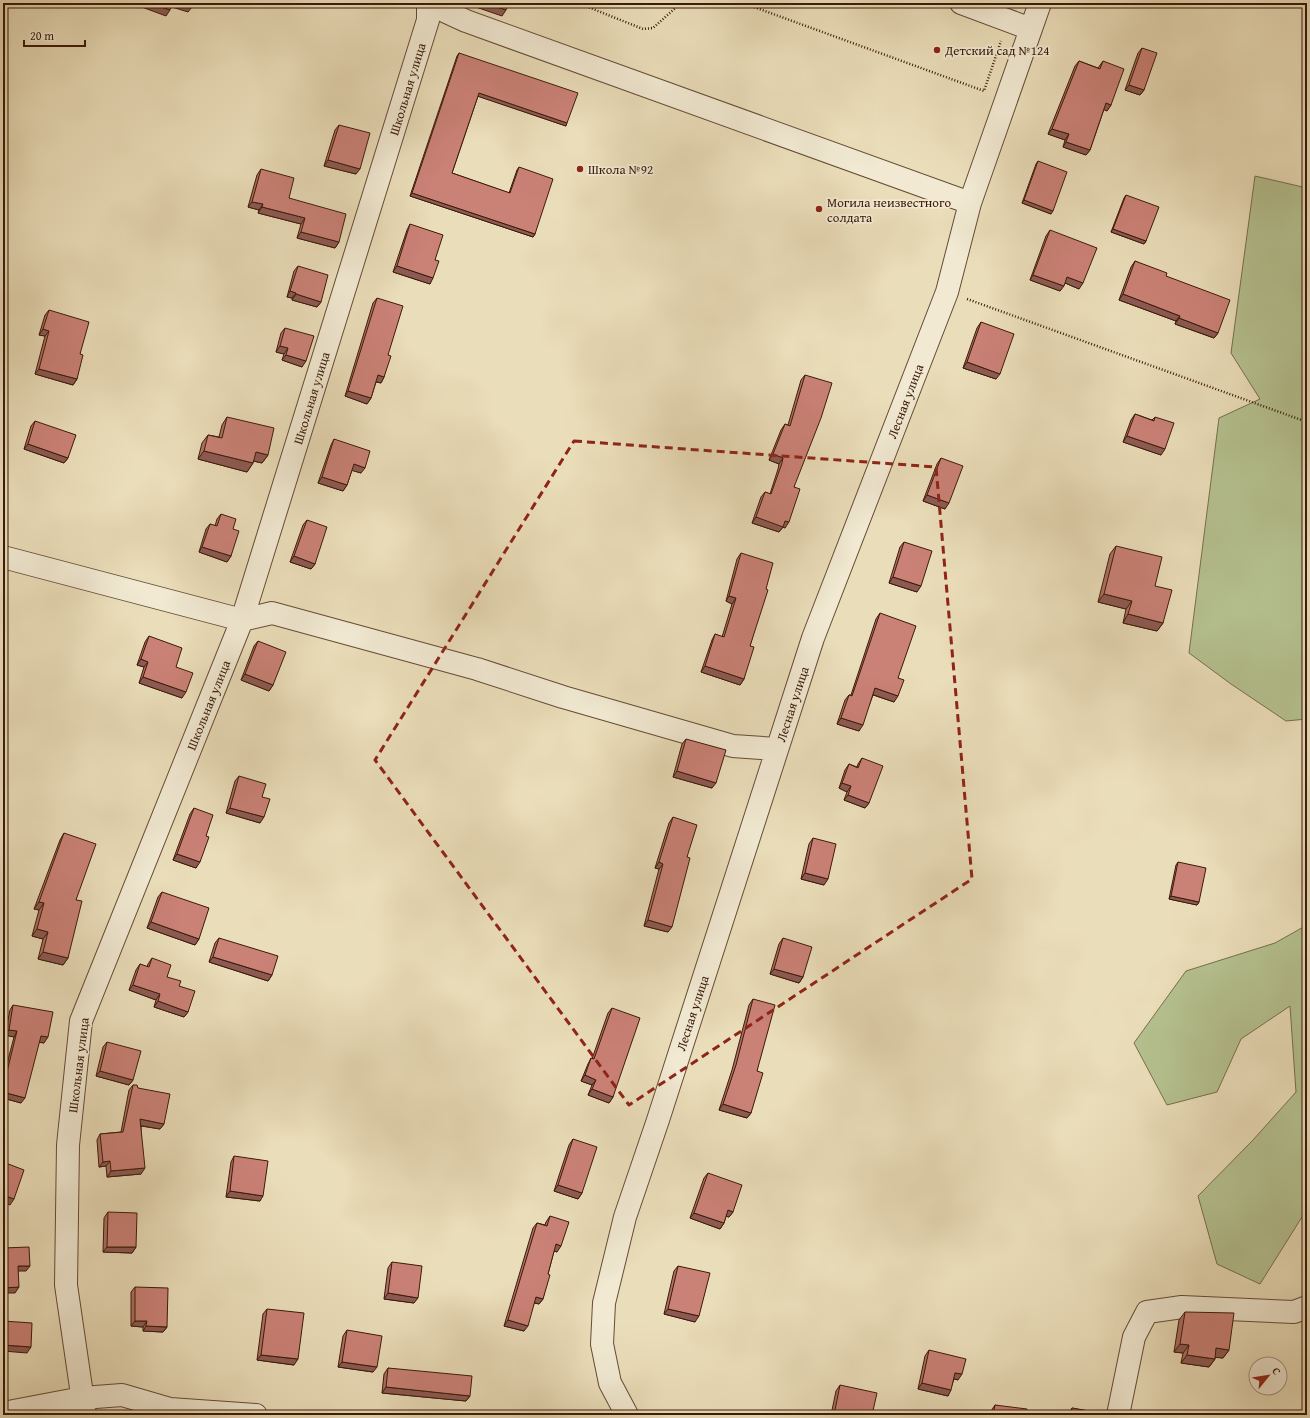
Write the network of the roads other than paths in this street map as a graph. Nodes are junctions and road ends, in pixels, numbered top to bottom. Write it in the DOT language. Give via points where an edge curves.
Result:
graph roads {
  1 [pos="428,3"];
  2 [pos="961,3"];
  3 [pos="1040,3"];
  4 [pos="1031,29"];
  5 [pos="970,203"];
  6 [pos="3,557"];
  7 [pos="242,620"];
  8 [pos="777,749"];
  9 [pos="1307,1308"];
  10 [pos="84,1407"];
  11 [pos="3,1413"];
  12 [pos="256,1415"];
  13 [pos="626,1415"];
  14 [pos="1118,1415"];
  1 -- 5 [label="street" via="466,21"];
  1 -- 7 [label="street, Школьная улица" via="428,20"];
  2 -- 4 [label="street"];
  3 -- 4 [label="street, Лесная улица"];
  4 -- 5 [label="street, Лесная улица"];
  5 -- 8 [label="street, Лесная улица" via="947,292 813,638"];
  6 -- 7 [label="street"];
  7 -- 8 [label="street" via="272,613 477,669 562,697 733,746"];
  7 -- 10 [label="street, Школьная улица" via="81,1020 68,1145 66,1285"];
  8 -- 13 [label="street, Лесная улица" via="625,1217 604,1303 602,1344 610,1383"];
  9 -- 14 [label="street" via="1294,1312 1182,1307 1146,1312 1134,1337"];
  10 -- 11 [label="street"];
  10 -- 12 [label="street" via="122,1395 170,1408"];
}
